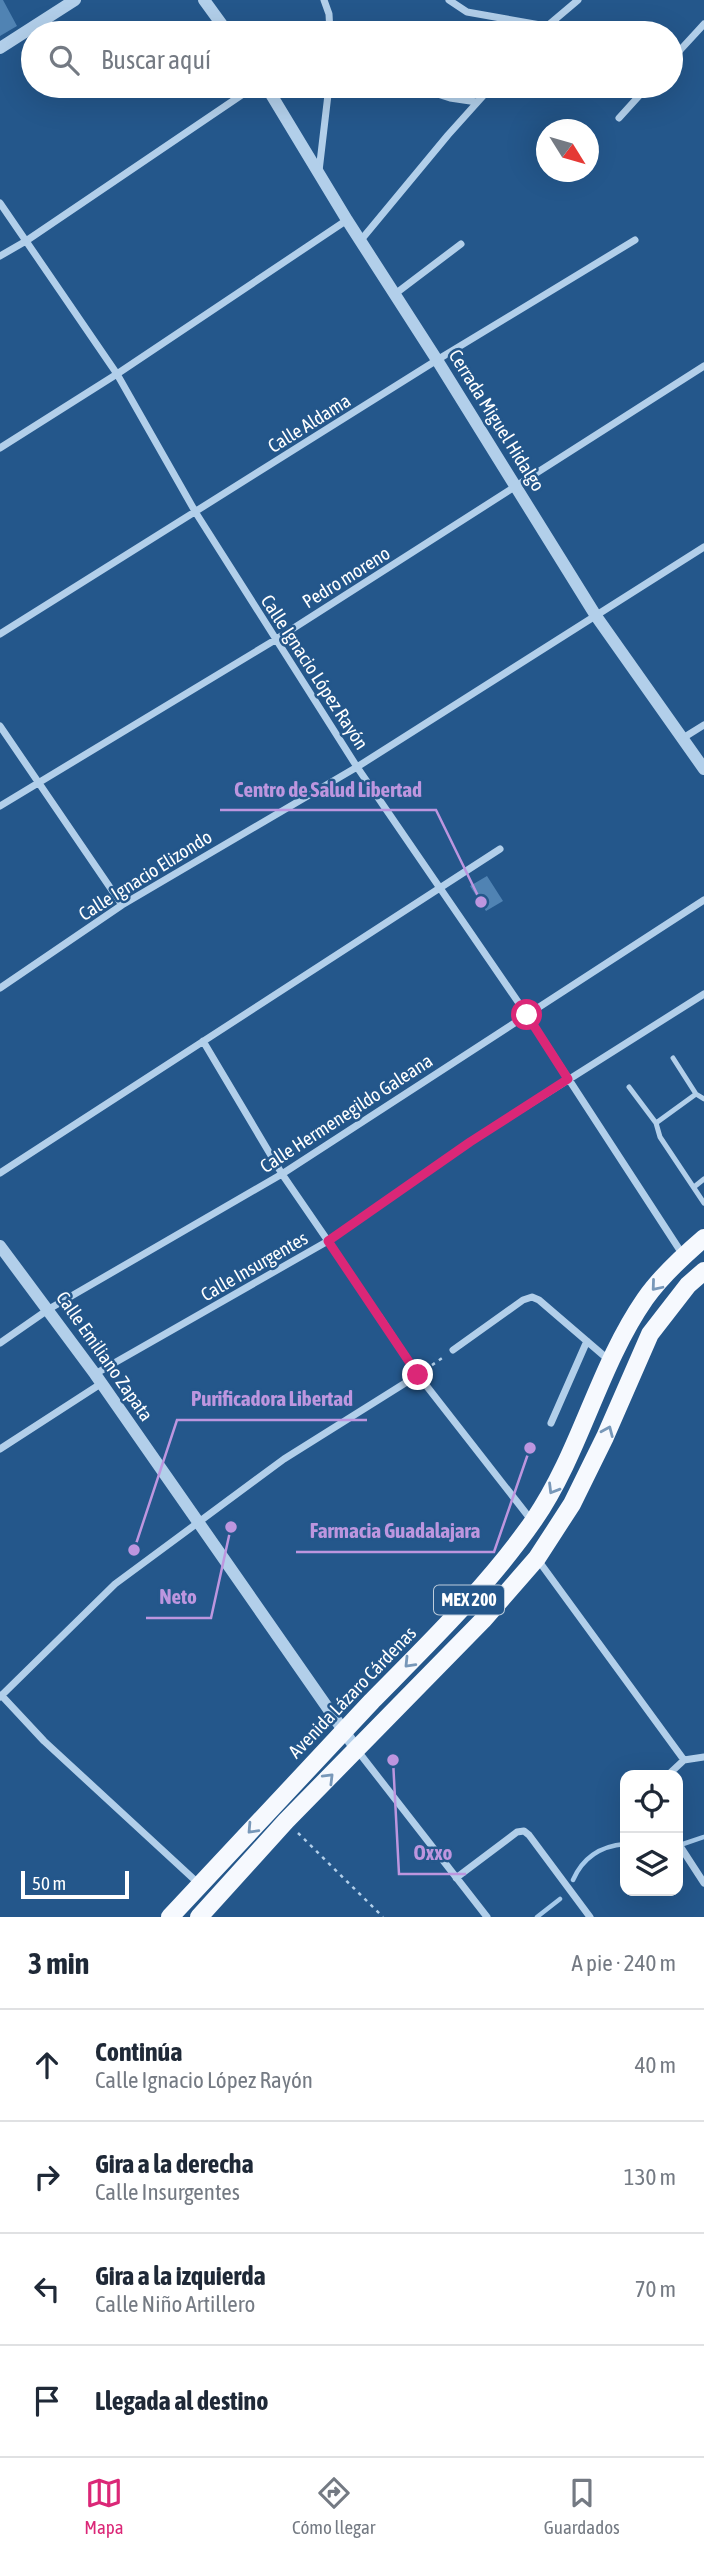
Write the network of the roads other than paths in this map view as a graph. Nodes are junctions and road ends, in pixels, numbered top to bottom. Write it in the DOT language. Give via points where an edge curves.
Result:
graph roads {
  1 [pos="75,0"];
  2 [pos="204,0"];
  3 [pos="324,0"];
  4 [pos="449,0"];
  5 [pos="578,0"];
  6 [pos="42,21"];
  7 [pos="219,21"];
  8 [pos="329,21"];
  9 [pos="518,21"];
  10 [pos="552,21"];
  11 [pos="704,24"];
  12 [pos="21,35"];
  13 [pos="683,47"];
  14 [pos="0,48"];
  15 [pos="237,98"];
  16 [pos="274,98"];
  17 [pos="328,98"];
  18 [pos="450,98"];
  19 [pos="481,98"];
  20 [pos="637,98"];
  21 [pos="477,102"];
  22 [pos="619,118"];
  23 [pos="319,170"];
  24 [pos="0,204"];
  25 [pos="347,220"];
  26 [pos="361,240"];
  27 [pos="635,240"];
  28 [pos="26,242"];
  29 [pos="461,244"];
  30 [pos="0,256"];
  31 [pos="395,294"];
  32 [pos="437,360"];
  33 [pos="704,366"];
  34 [pos="117,374"];
  35 [pos="0,448"];
  36 [pos="517,487"];
  37 [pos="195,513"];
  38 [pos="704,547"];
  39 [pos="596,616"];
  40 [pos="0,634"];
  41 [pos="275,640"];
  42 [pos="704,725"];
  43 [pos="0,726"];
  44 [pos="683,738"];
  45 [pos="357,766"];
  46 [pos="704,769"];
  47 [pos="38,783"];
  48 [pos="0,806"];
  49 [pos="500,849"];
  50 [pos="440,888"];
  51 [pos="704,900"];
  52 [pos="122,905"];
  53 [pos="0,988"];
  54 [pos="704,994"];
  55 [pos="527,1015"];
  56 [pos="203,1041"];
  57 [pos="673,1058"];
  58 [pos="568,1079"];
  59 [pos="629,1087"];
  60 [pos="695,1094"];
  61 [pos="704,1099"];
  62 [pos="656,1123"];
  63 [pos="470,1142"];
  64 [pos="0,1173"];
  65 [pos="282,1174"];
  66 [pos="704,1179"];
  67 [pos="694,1187"];
  68 [pos="704,1203"];
  69 [pos="704,1238"];
  70 [pos="0,1246"];
  71 [pos="684,1255"];
  72 [pos="704,1270"];
  73 [pos="49,1309"];
  74 [pos="379,1316"];
  75 [pos="587,1341"];
  76 [pos="0,1343"];
  77 [pos="453,1350"];
  78 [pos="611,1361"];
  79 [pos="418,1375"];
  80 [pos="99,1379"];
  81 [pos="551,1423"];
  82 [pos="0,1449"];
  83 [pos="197,1522"];
  84 [pos="533,1522"];
  85 [pos="537,1559"];
  86 [pos="1,1696"];
  87 [pos="345,1730"];
  88 [pos="357,1750"];
  89 [pos="704,1757"];
  90 [pos="684,1760"];
  91 [pos="673,1770"];
  92 [pos="683,1851"];
  93 [pos="456,1878"];
  94 [pos="704,1883"];
  95 [pos="200,1885"];
  96 [pos="170,1917"];
  97 [pos="199,1917"];
  98 [pos="487,1917"];
  99 [pos="590,1917"];
  1 -- 6 [label="street"];
  2 -- 7 [label="street"];
  3 -- 8 [label="street"];
  4 -- 9 [label="street" via="467,12"];
  5 -- 10 [label="street"];
  11 -- 13 [label="street"];
  12 -- 14 [label="street"];
  15 -- 28 [label="street"];
  16 -- 23 [label="street, Cerrada Miguel Hidalgo"];
  17 -- 23 [label="street"];
  18 -- 21 [label="street"];
  19 -- 21 [label="street"];
  20 -- 22 [label="street"];
  21 -- 26 [label="street"];
  23 -- 25 [label="street, Cerrada Miguel Hidalgo"];
  24 -- 28 [label="street, Calle Ignacio López Rayón"];
  25 -- 26 [label="street, Cerrada Miguel Hidalgo"];
  25 -- 34 [label="street"];
  26 -- 31 [label="street, Cerrada Miguel Hidalgo"];
  27 -- 32 [label="street, Calle Aldama"];
  28 -- 30 [label="street"];
  28 -- 34 [label="street, Calle Ignacio López Rayón"];
  29 -- 31 [label="street"];
  31 -- 32 [label="street, Cerrada Miguel Hidalgo"];
  32 -- 36 [label="street, Cerrada Miguel Hidalgo"];
  32 -- 37 [label="street, Calle Aldama"];
  33 -- 36 [label="street, Pedro moreno"];
  34 -- 35 [label="street"];
  34 -- 37 [label="street, Calle Ignacio López Rayón"];
  36 -- 39 [label="street, Cerrada Miguel Hidalgo"];
  36 -- 41 [label="street, Pedro moreno"];
  37 -- 40 [label="street, Calle Aldama"];
  37 -- 41 [label="street, Calle Ignacio López Rayón"];
  38 -- 39 [label="street, Calle Ignacio Elizondo"];
  39 -- 44 [label="street, Cerrada Miguel Hidalgo"];
  39 -- 45 [label="street, Calle Ignacio Elizondo"];
  41 -- 45 [label="street, Calle Ignacio López Rayón"];
  41 -- 47 [label="street, Pedro moreno"];
  42 -- 44 [label="street"];
  43 -- 47 [label="street"];
  44 -- 46 [label="street, Cerrada Miguel Hidalgo"];
  45 -- 50 [label="street, Calle Ignacio López Rayón"];
  45 -- 52 [label="street, Calle Ignacio Elizondo"];
  47 -- 48 [label="street, Pedro moreno"];
  47 -- 52 [label="street"];
  49 -- 50 [label="street"];
  50 -- 55 [label="street, Calle Ignacio López Rayón"];
  50 -- 56 [label="street"];
  51 -- 55 [label="street, Calle Hermenegildo Galeana"];
  52 -- 53 [label="street, Calle Ignacio Elizondo"];
  54 -- 58 [label="street"];
  55 -- 58 [label="street, Calle Ignacio López Rayón"];
  55 -- 65 [label="street, Calle Hermenegildo Galeana"];
  56 -- 64 [label="street"];
  56 -- 65 [label="street"];
  57 -- 60 [label="lane"];
  58 -- 63 [label="street"];
  58 -- 71 [label="street, Calle Ignacio López Rayón"];
  59 -- 62 [label="lane"];
  60 -- 61 [label="lane"];
  60 -- 62 [label="lane"];
  62 -- 67 [label="lane" via="660,1138"];
  65 -- 73 [label="street, Calle Hermenegildo Galeana"];
  65 -- 80 [label="street, Calle Insurgentes" via="328,1241"];
  66 -- 67 [label="lane"];
  67 -- 68 [label="lane"];
  69 -- 71 [label="main road, Avenida Lázaro Cárdenas / MEX 200"];
  70 -- 73 [label="street, Calle Emiliano Zapata"];
  71 -- 78 [label="main road, Avenida Lázaro Cárdenas / MEX 200, one-way" via="646,1298"];
  85 -- 72 [label="main road, MEX 200, one-way" via="572,1504 650,1334"];
  73 -- 76 [label="street, Calle Hermenegildo Galeana"];
  73 -- 80 [label="street, Calle Emiliano Zapata"];
  74 -- 79 [label="street"];
  75 -- 77 [label="street" via="532,1297"];
  75 -- 78 [label="street"];
  75 -- 81 [label="street"];
  78 -- 84 [label="main road, Avenida Lázaro Cárdenas / MEX 200, one-way" via="575,1448"];
  79 -- 83 [label="street" via="284,1459"];
  79 -- 84 [label="street"];
  80 -- 82 [label="street, Calle Insurgentes"];
  80 -- 83 [label="street, Calle Emiliano Zapata"];
  83 -- 86 [label="street" via="115,1584"];
  83 -- 87 [label="street, Calle Emiliano Zapata"];
  84 -- 87 [label="main road, Avenida Lázaro Cárdenas / MEX 200, one-way" via="465,1604"];
  85 -- 88 [label="main road, MEX 200"];
  85 -- 90 [label="street"];
  86 -- 95 [label="street"];
  87 -- 88 [label="street, Calle Emiliano Zapata"];
  87 -- 95 [label="main road, Avenida Lázaro Cárdenas / MEX 200, one-way"];
  88 -- 93 [label="street"];
  97 -- 88 [label="main road, MEX 200, one-way"];
  89 -- 90 [label="street"];
  90 -- 91 [label="street"];
  92 -- 94 [label="street"];
  93 -- 98 [label="street"];
  93 -- 99 [label="street" via="524,1831"];
  95 -- 96 [label="main road, Avenida Lázaro Cárdenas / MEX 200"];
}
